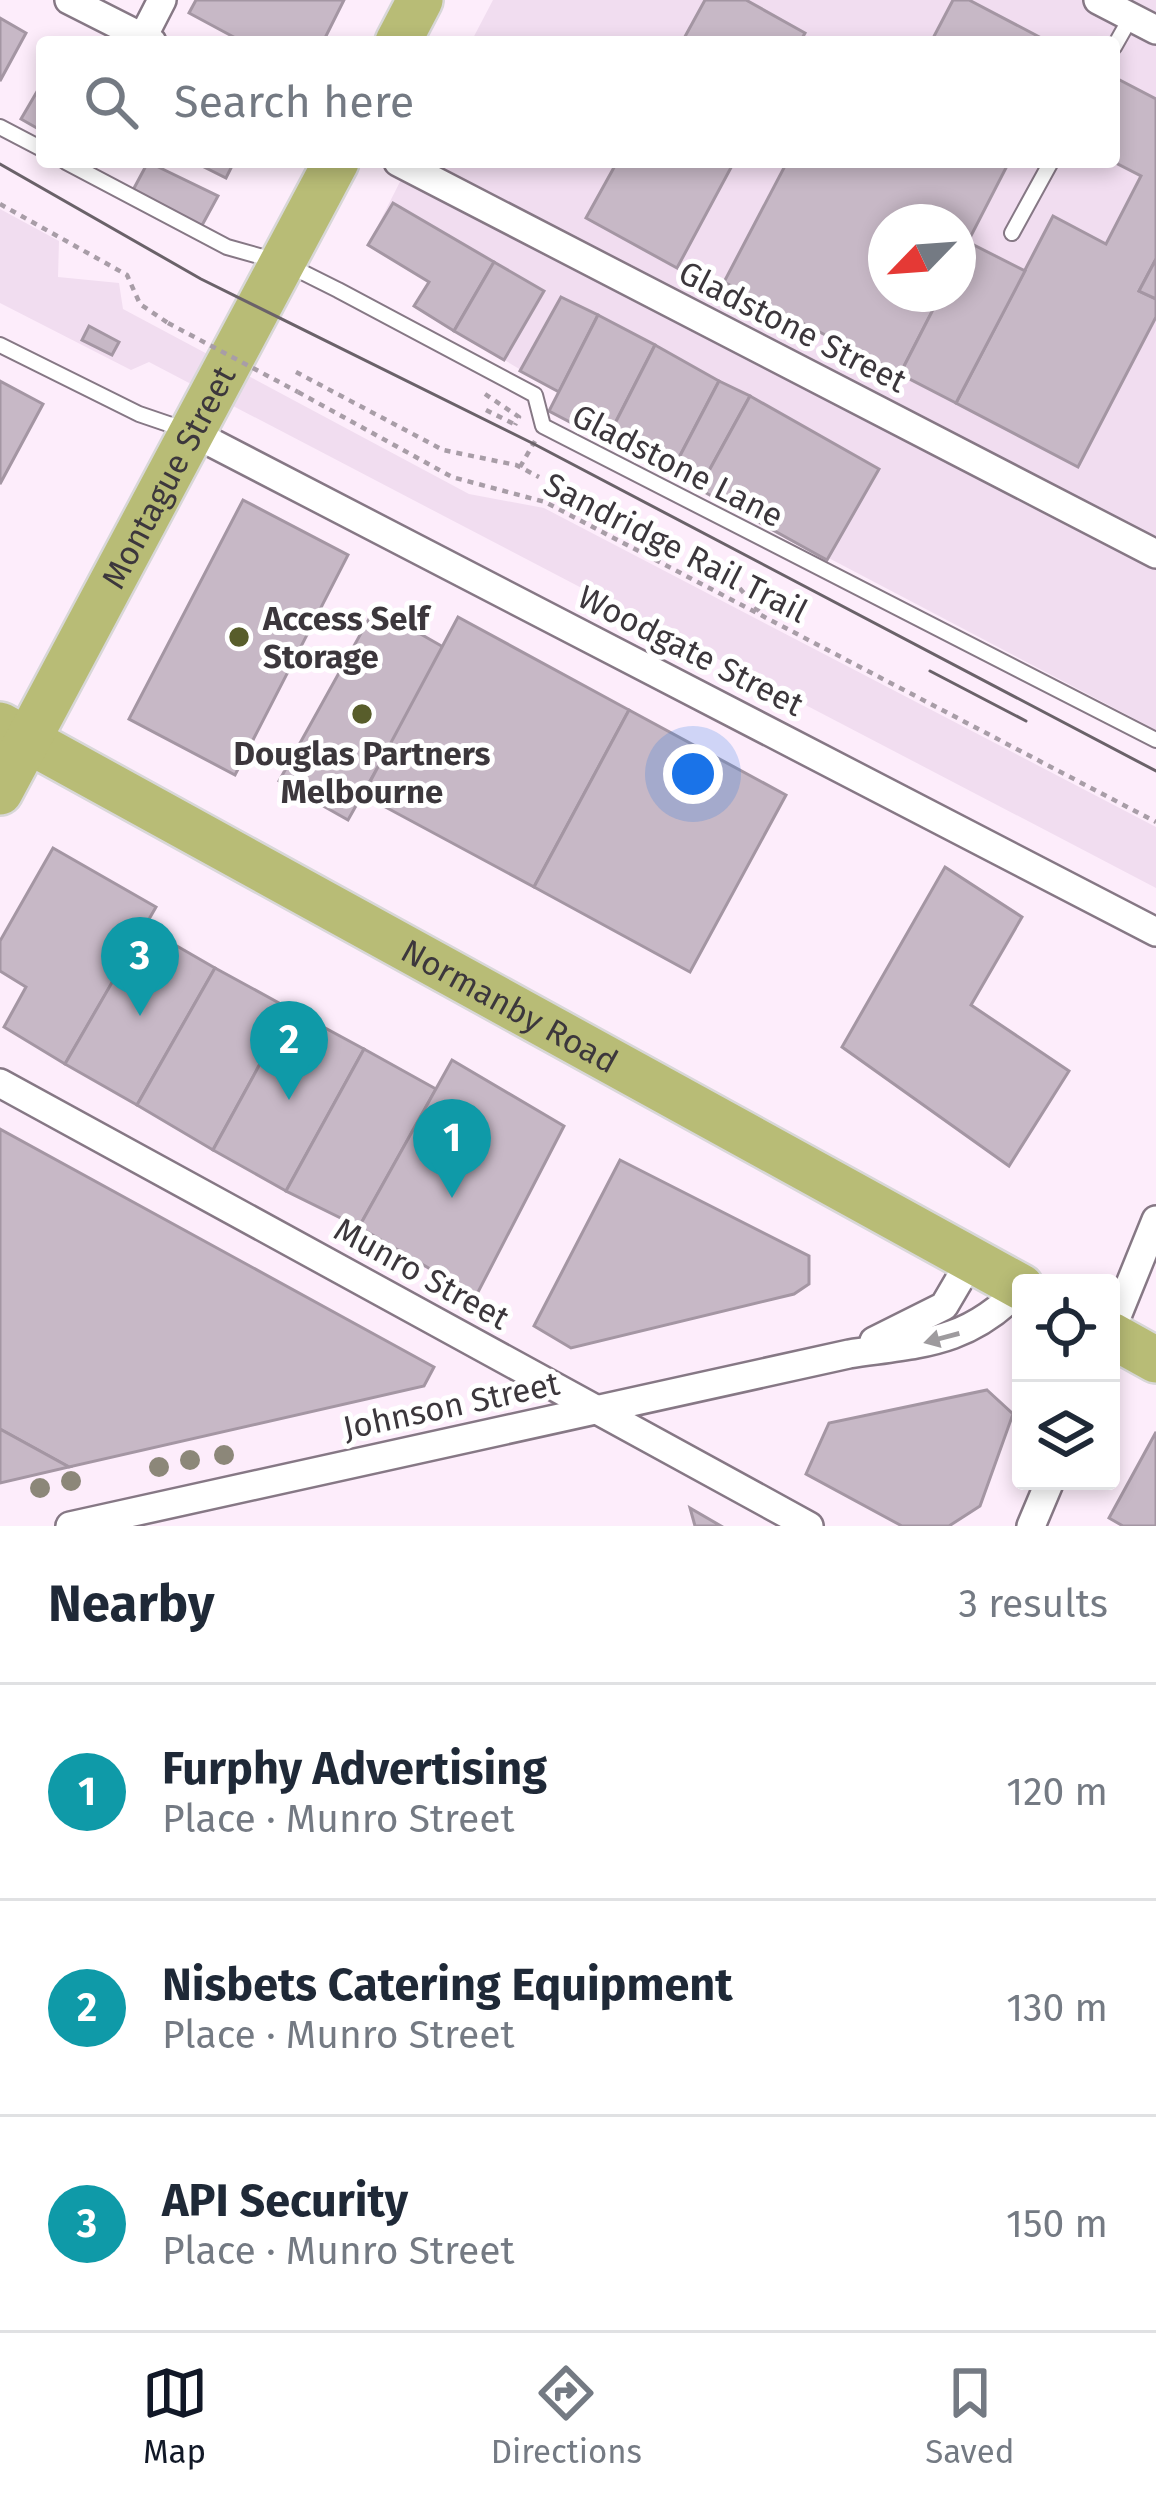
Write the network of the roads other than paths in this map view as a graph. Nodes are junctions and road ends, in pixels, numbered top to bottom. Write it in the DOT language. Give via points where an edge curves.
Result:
graph roads {
  1 [pos="69,0"];
  2 [pos="162,0"];
  3 [pos="420,0"];
  4 [pos="1098,0"];
  5 [pos="1143,24"];
  6 [pos="139,36"];
  7 [pos="148,36"];
  8 [pos="401,36"];
  9 [pos="0,127"];
  10 [pos="36,146"];
  11 [pos="77,168"];
  12 [pos="333,168"];
  13 [pos="410,168"];
  14 [pos="1048,168"];
  15 [pos="1012,233"];
  16 [pos="284,263"];
  17 [pos="0,345"];
  18 [pos="193,433"];
  19 [pos="1156,554"];
  20 [pos="14,732"];
  21 [pos="1156,740"];
  22 [pos="0,792"];
  23 [pos="1156,932"];
  24 [pos="0,1082"];
  25 [pos="1156,1220"];
  26 [pos="971,1260"];
  27 [pos="1012,1282"];
  28 [pos="1012,1296"];
  29 [pos="1120,1310"];
  30 [pos="1120,1338"];
  31 [pos="848,1354"];
  32 [pos="1156,1360"];
  33 [pos="592,1411"];
  34 [pos="1046,1490"];
  35 [pos="70,1526"];
  36 [pos="809,1526"];
  37 [pos="1031,1526"];
  1 -- 6 [label="street"];
  2 -- 7 [label="street"];
  3 -- 8 [label="main road"];
  4 -- 5 [label="street"];
  9 -- 10 [label="lane"];
  11 -- 16 [label="lane, Gladstone Lane" via="226,247"];
  12 -- 16 [label="main road, Montague Street"];
  13 -- 19 [label="street, Gladstone Street"];
  14 -- 15 [label="lane"];
  16 -- 18 [label="main road, Montague Street"];
  16 -- 21 [label="lane, Gladstone Lane" via="535,395 543,426"];
  17 -- 18 [label="lane"];
  18 -- 20 [label="main road, Montague Street"];
  18 -- 23 [label="street, Woodgate Street"];
  20 -- 22 [label="main road, Montague Street"];
  20 -- 26 [label="main road, Normanby Road"];
  24 -- 33 [label="street, Munro Street"];
  25 -- 29 [label="street"];
  26 -- 27 [label="main road, Normanby Road"];
  26 -- 31 [label="street, Johnson Street" via="944,1306"];
  28 -- 31 [label="street, Johnson Street, one-way" via="989,1320 952,1337"];
  30 -- 32 [label="main road"];
  31 -- 33 [label="street, Johnson Street"];
  33 -- 35 [label="street, Johnson Street"];
  33 -- 36 [label="street, Munro Street"];
  34 -- 37 [label="street"];
}
